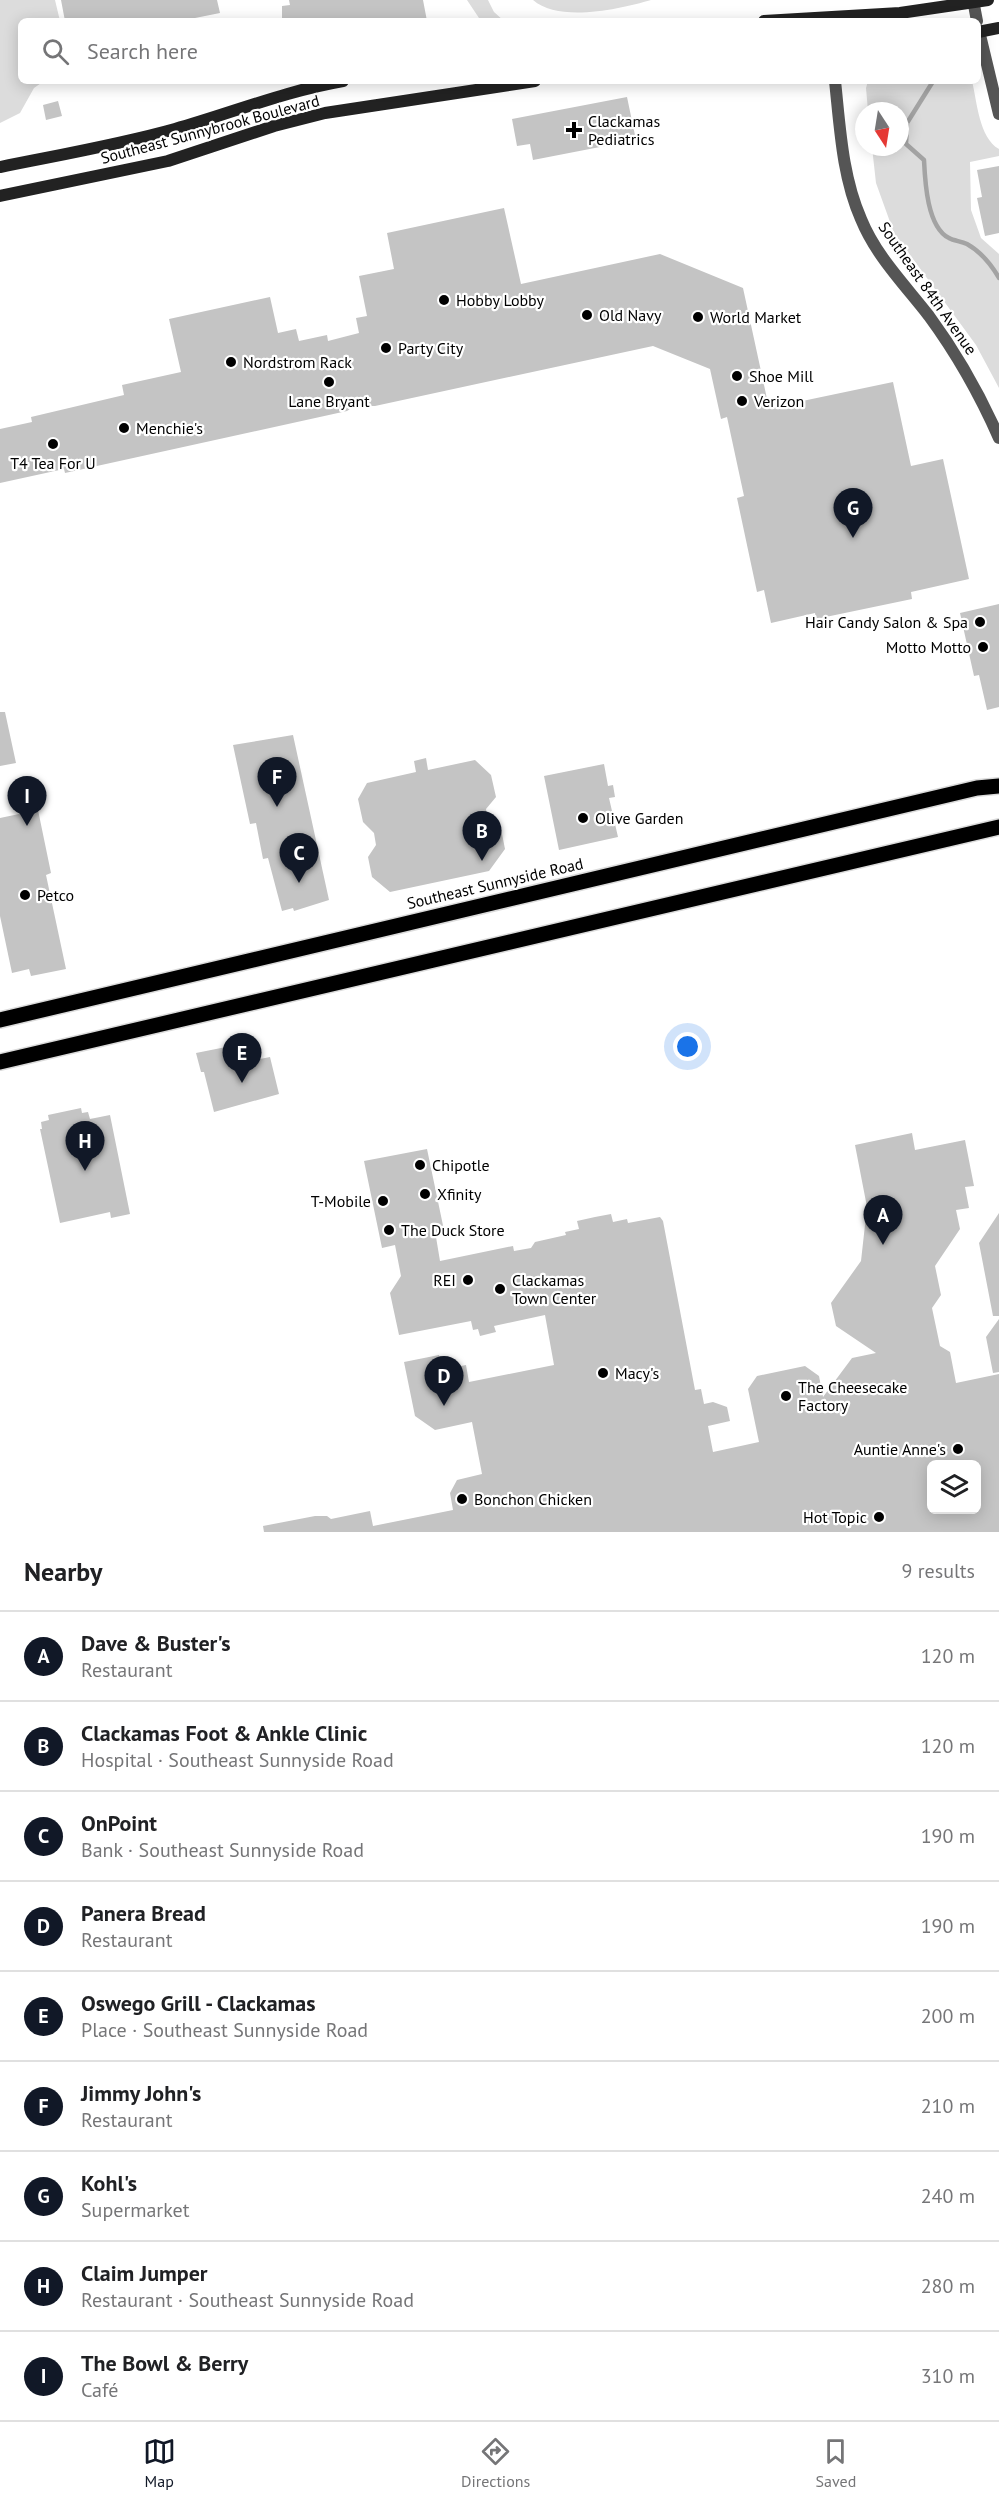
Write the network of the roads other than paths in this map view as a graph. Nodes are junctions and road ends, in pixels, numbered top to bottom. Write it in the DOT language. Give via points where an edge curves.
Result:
graph roads {
  1 [pos="988,0"];
  2 [pos="973,2"];
  3 [pos="815,18"];
  4 [pos="976,18"];
  5 [pos="981,27"];
  6 [pos="999,28"];
  7 [pos="981,39"];
  8 [pos="329,84"];
  9 [pos="515,84"];
  10 [pos="835,84"];
  11 [pos="999,114"];
  12 [pos="0,167"];
  13 [pos="0,196"];
  14 [pos="999,438"];
  15 [pos="999,786"];
  16 [pos="999,827"];
  17 [pos="0,1020"];
  18 [pos="0,1062"];
  1 -- 2 [label="main road"];
  2 -- 3 [label="main road" via="900,13"];
  2 -- 4 [label="street"];
  5 -- 6 [label="main road"];
  7 -- 11 [label="street"];
  8 -- 12 [label="main road, Southeast Sunnybrook Boulevard" via="286,93 127,142"];
  9 -- 13 [label="main road, Southeast Sunnybrook Boulevard" via="325,113 168,161"];
  10 -- 14 [label="street, Southeast 84th Avenue" via="846,173 861,220 880,253 961,363"];
  15 -- 17 [label="main road, Southeast Sunnyside Road" via="976,788"];
  16 -- 18 [label="main road"];
}
